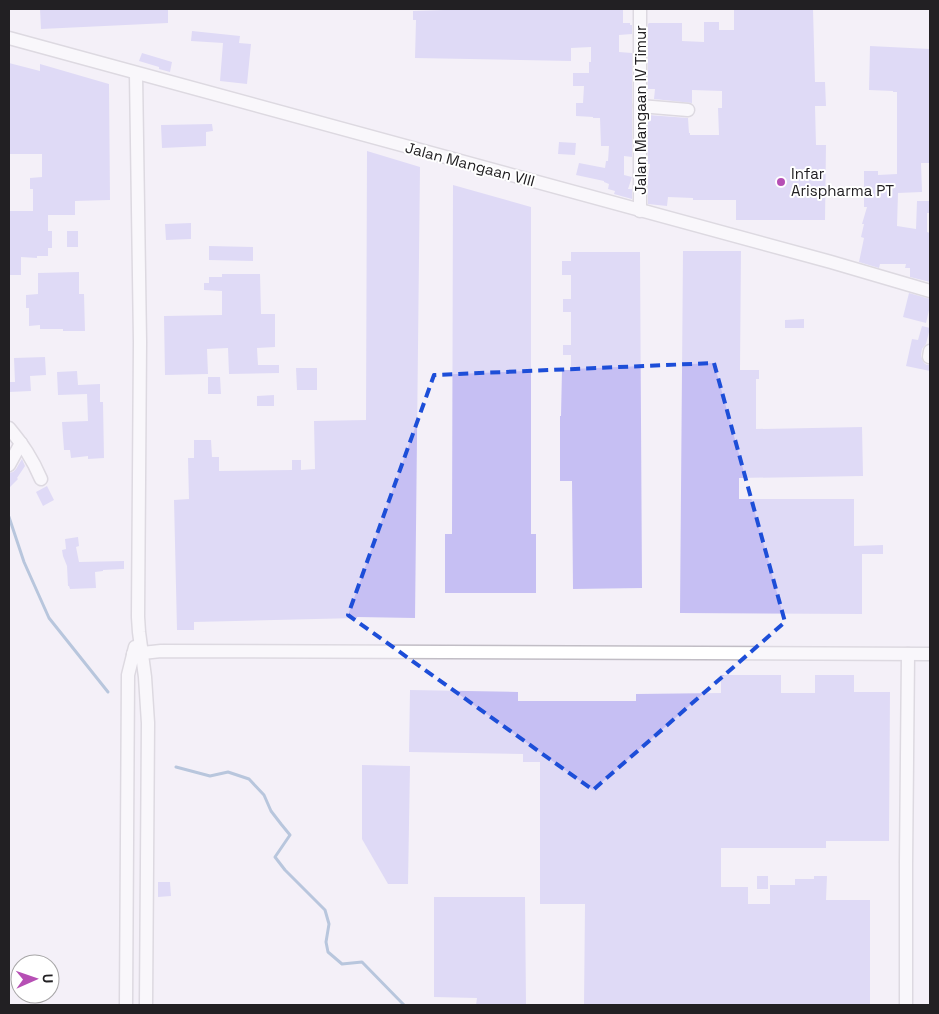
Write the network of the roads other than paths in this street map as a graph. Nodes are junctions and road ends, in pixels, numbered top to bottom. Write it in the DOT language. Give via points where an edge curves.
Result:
graph roads {
  1 [pos="640,9"];
  2 [pos="9,38"];
  3 [pos="136,74"];
  4 [pos="640,106"];
  5 [pos="688,110"];
  6 [pos="640,210"];
  7 [pos="930,291"];
  8 [pos="9,428"];
  9 [pos="21,443"];
  10 [pos="9,465"];
  11 [pos="41,479"];
  12 [pos="137,653"];
  13 [pos="908,654"];
  14 [pos="930,654"];
  15 [pos="126,1005"];
  16 [pos="146,1005"];
  17 [pos="906,1005"];
  1 -- 4 [label="street, Jalan Mangaan IV Timur"];
  2 -- 3 [label="street, Jalan Mangaan VIII"];
  3 -- 6 [label="street, Jalan Mangaan VIII"];
  3 -- 12 [label="street" via="140,342"];
  4 -- 5 [label="street"];
  4 -- 6 [label="street, Jalan Mangaan IV Timur"];
  6 -- 7 [label="street, Jalan Mangaan VIII"];
  8 -- 9 [label="street"];
  9 -- 10 [label="street"];
  9 -- 11 [label="street"];
  12 -- 13 [label="street"];
  12 -- 15 [label="street" via="128,675"];
  12 -- 16 [label="street" via="145,677 148,722"];
  13 -- 14 [label="street"];
  13 -- 17 [label="street"];
}
